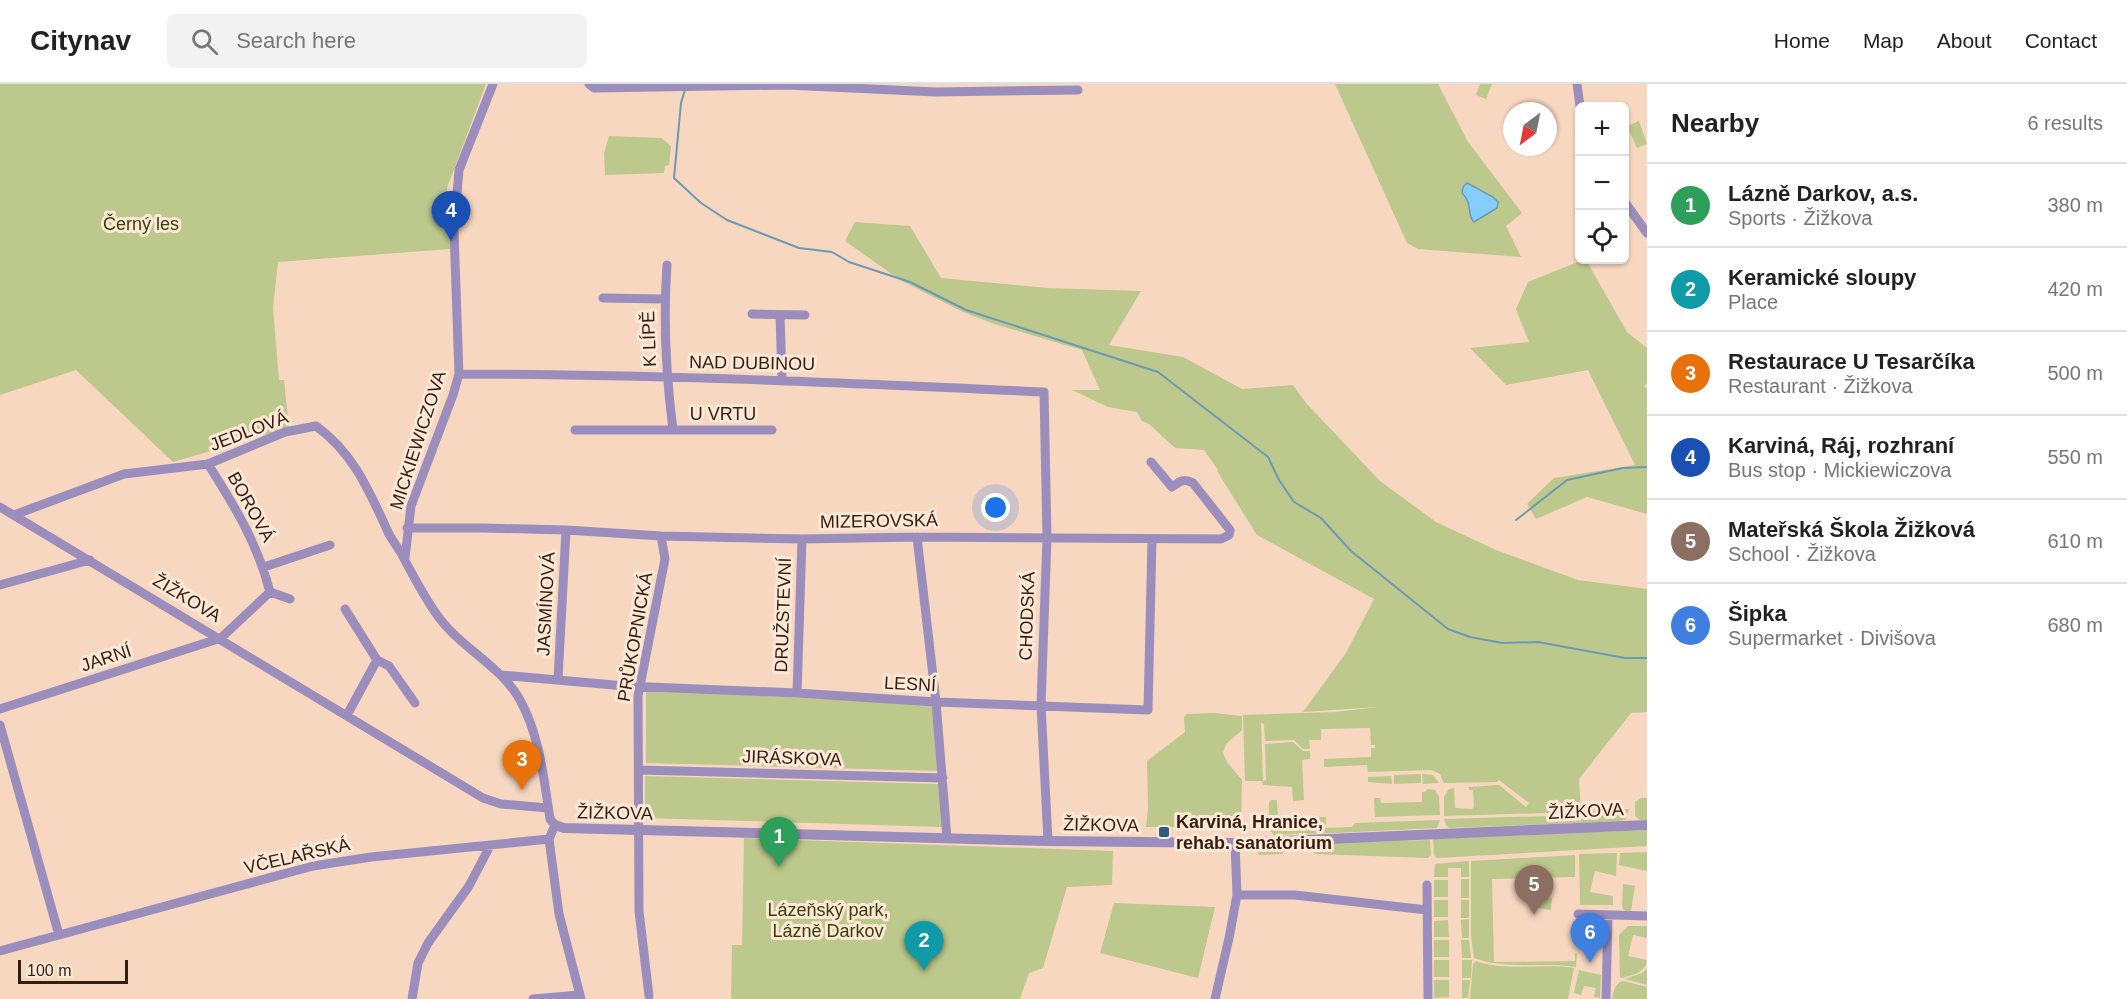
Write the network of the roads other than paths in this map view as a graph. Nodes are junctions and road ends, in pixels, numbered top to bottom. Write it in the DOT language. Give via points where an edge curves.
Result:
graph roads {
  1 [pos="493,84"];
  2 [pos="589,84"];
  3 [pos="1577,84"];
  4 [pos="1078,90"];
  5 [pos="1579,102"];
  6 [pos="1629,208"];
  7 [pos="1647,233"];
  8 [pos="667,265"];
  9 [pos="603,298"];
  10 [pos="664,299"];
  11 [pos="753,314"];
  12 [pos="780,315"];
  13 [pos="805,315"];
  14 [pos="459,374"];
  15 [pos="667,378"];
  16 [pos="782,380"];
  17 [pos="1044,392"];
  18 [pos="575,430"];
  19 [pos="673,430"];
  20 [pos="772,430"];
  21 [pos="1151,462"];
  22 [pos="208,464"];
  23 [pos="0,507"];
  24 [pos="14,515"];
  25 [pos="407,528"];
  26 [pos="566,530"];
  27 [pos="661,536"];
  28 [pos="917,537"];
  29 [pos="1047,538"];
  30 [pos="802,539"];
  31 [pos="1152,540"];
  32 [pos="330,545"];
  33 [pos="399,550"];
  34 [pos="90,560"];
  35 [pos="405,561"];
  36 [pos="264,567"];
  37 [pos="0,585"];
  38 [pos="270,592"];
  39 [pos="290,599"];
  40 [pos="345,609"];
  41 [pos="221,638"];
  42 [pos="377,660"];
  43 [pos="501,675"];
  44 [pos="558,679"];
  45 [pos="639,686"];
  46 [pos="797,693"];
  47 [pos="936,702"];
  48 [pos="416,703"];
  49 [pos="1041,705"];
  50 [pos="0,709"];
  51 [pos="348,715"];
  52 [pos="0,725"];
  53 [pos="639,770"];
  54 [pos="943,778"];
  55 [pos="549,808"];
  56 [pos="555,825"];
  57 [pos="1647,825"];
  58 [pos="639,830"];
  59 [pos="947,838"];
  60 [pos="549,839"];
  61 [pos="1048,841"];
  62 [pos="1235,843"];
  63 [pos="490,846"];
  64 [pos="1427,885"];
  65 [pos="1237,895"];
  66 [pos="1427,910"];
  67 [pos="1578,914"];
  68 [pos="1608,915"];
  69 [pos="1647,916"];
  70 [pos="58,935"];
  71 [pos="0,951"];
  72 [pos="650,996"];
  73 [pos="580,997"];
  74 [pos="412,999"];
  75 [pos="532,999"];
  76 [pos="1215,999"];
  77 [pos="1428,999"];
  78 [pos="1606,999"];
  1 -- 14 [label="street, MICKIEWICZOVA" via="457,179 454,231"];
  2 -- 4 [label="street" via="594,88 787,85 936,92"];
  3 -- 5 [label="street"];
  6 -- 7 [label="street"];
  8 -- 10 [label="street, K LÍPĚ"];
  9 -- 10 [label="street, K LÍPĚ"];
  10 -- 15 [label="street, K LÍPĚ"];
  11 -- 12 [label="street"];
  12 -- 13 [label="street"];
  12 -- 16 [label="street"];
  14 -- 15 [label="street, NAD DUBINOU"];
  14 -- 25 [label="street, MICKIEWICZOVA" via="418,482"];
  15 -- 16 [label="street, NAD DUBINOU"];
  15 -- 19 [label="street, U VRTU"];
  16 -- 17 [label="street, NAD DUBINOU"];
  17 -- 29 [label="street, CHODSKÁ"];
  18 -- 19 [label="street, U VRTU"];
  19 -- 20 [label="street, U VRTU"];
  21 -- 31 [label="street, MIZEROVSKÁ" via="1172,487 1180,481 1193,483 1230,530 1221,539"];
  22 -- 24 [label="street, JEDLOVÁ" via="124,474"];
  22 -- 33 [label="street, JEDLOVÁ" via="285,432 316,426 351,459"];
  22 -- 36 [label="street, BOROVÁ" via="245,523"];
  23 -- 24 [label="street, ŽIŽKOVA"];
  24 -- 34 [label="street, ŽIŽKOVA"];
  25 -- 26 [label="street, MIZEROVSKÁ"];
  25 -- 35 [label="street, MICKIEWICZOVA"];
  26 -- 27 [label="street, MIZEROVSKÁ"];
  26 -- 44 [label="street, JASMÍNOVÁ"];
  27 -- 30 [label="street, MIZEROVSKÁ"];
  27 -- 45 [label="street, PRŮKOPNICKÁ" via="665,559"];
  28 -- 29 [label="street, MIZEROVSKÁ"];
  28 -- 30 [label="street, MIZEROVSKÁ"];
  28 -- 47 [label="street"];
  29 -- 31 [label="street, MIZEROVSKÁ"];
  29 -- 49 [label="street, CHODSKÁ"];
  30 -- 46 [label="street, DRUŽSTEVNÍ"];
  31 -- 49 [label="street, LESNÍ" via="1148,710"];
  32 -- 36 [label="street, BOROVÁ"];
  33 -- 35 [label="street, MICKIEWICZOVA"];
  34 -- 37 [label="street"];
  34 -- 41 [label="street, ŽIŽKOVA"];
  35 -- 43 [label="street, MICKIEWICZOVA" via="417,586 453,634"];
  36 -- 38 [label="street, BOROVÁ"];
  38 -- 39 [label="street"];
  38 -- 41 [label="street"];
  40 -- 42 [label="street"];
  41 -- 50 [label="street, JARNÍ"];
  41 -- 51 [label="street, ŽIŽKOVA"];
  42 -- 48 [label="street" via="389,666"];
  42 -- 51 [label="street"];
  43 -- 44 [label="street, LESNÍ"];
  43 -- 55 [label="street, MICKIEWICZOVA" via="520,700 533,729"];
  44 -- 45 [label="street, LESNÍ"];
  45 -- 46 [label="street, LESNÍ"];
  45 -- 53 [label="street, PRŮKOPNICKÁ"];
  46 -- 47 [label="street, LESNÍ"];
  47 -- 49 [label="street, LESNÍ"];
  47 -- 54 [label="street"];
  49 -- 61 [label="street, CHODSKÁ"];
  51 -- 55 [label="street, ŽIŽKOVA" via="483,798 501,804"];
  52 -- 70 [label="street"];
  53 -- 54 [label="street, JIRÁSKOVA"];
  53 -- 58 [label="street, PRŮKOPNICKÁ"];
  54 -- 59 [label="street"];
  55 -- 56 [label="street, MICKIEWICZOVA"];
  56 -- 58 [label="street, ŽIŽKOVA"];
  56 -- 60 [label="street"];
  57 -- 62 [label="street, ŽIŽKOVA"];
  58 -- 59 [label="street, ŽIŽKOVA"];
  58 -- 72 [label="street, PRŮKOPNICKÁ" via="639,911"];
  59 -- 61 [label="street, ŽIŽKOVA"];
  60 -- 63 [label="street, VČELAŘSKÁ"];
  60 -- 73 [label="street" via="559,914"];
  61 -- 62 [label="street, ŽIŽKOVA"];
  62 -- 65 [label="street"];
  63 -- 70 [label="street, VČELAŘSKÁ" via="312,866"];
  63 -- 74 [label="street" via="469,886 428,943 418,963"];
  64 -- 66 [label="street"];
  65 -- 66 [label="street" via="1295,895"];
  65 -- 76 [label="street"];
  66 -- 77 [label="street"];
  67 -- 68 [label="street"];
  68 -- 69 [label="street"];
  68 -- 78 [label="street"];
  70 -- 71 [label="street, VČELAŘSKÁ"];
  73 -- 75 [label="street"];
}
